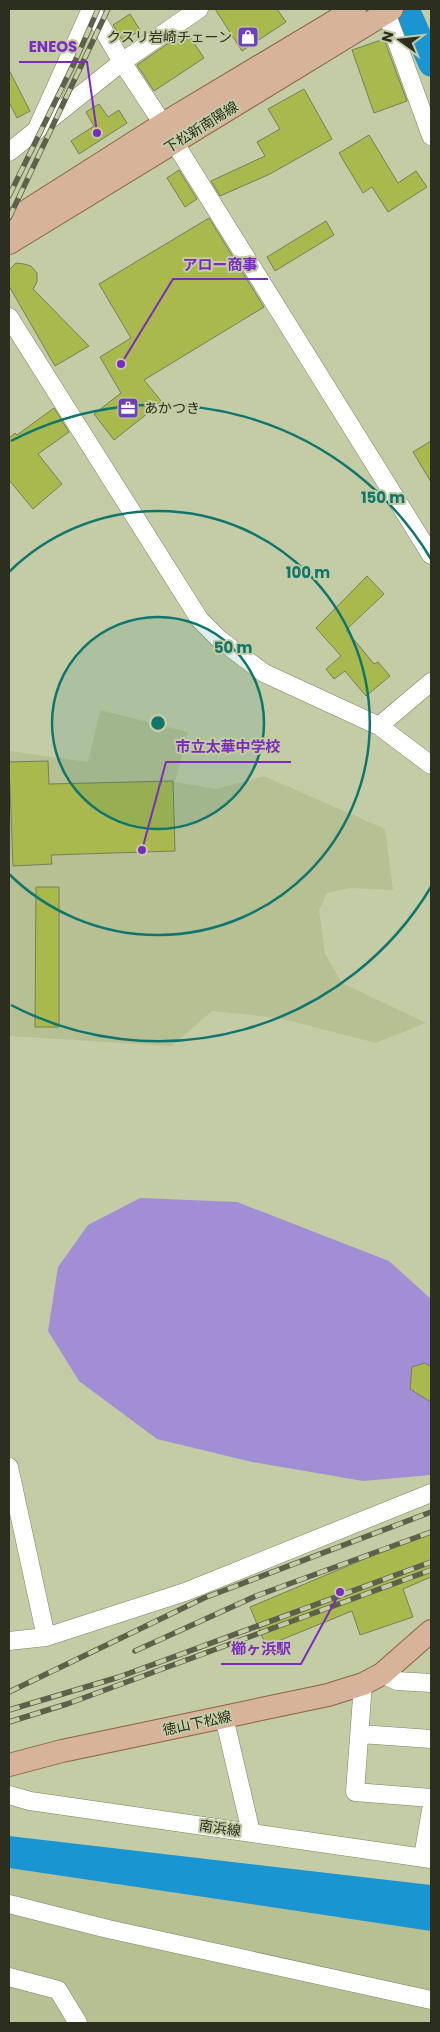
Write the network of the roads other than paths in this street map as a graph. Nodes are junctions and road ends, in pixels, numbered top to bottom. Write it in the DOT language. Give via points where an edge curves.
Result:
graph roads {
  1 [pos="91,9"];
  2 [pos="199,9"];
  3 [pos="355,9"];
  4 [pos="389,10"];
  5 [pos="122,62"];
  6 [pos="163,124"];
  7 [pos="34,134"];
  8 [pos="431,136"];
  9 [pos="174,143"];
  10 [pos="9,152"];
  11 [pos="9,222"];
  12 [pos="9,243"];
  13 [pos="9,317"];
  14 [pos="431,555"];
  15 [pos="431,682"];
  16 [pos="379,726"];
  17 [pos="431,765"];
  18 [pos="9,1467"];
  19 [pos="431,1493"];
  20 [pos="431,1631"];
  21 [pos="46,1637"];
  22 [pos="9,1641"];
  23 [pos="373,1679"];
  24 [pos="431,1683"];
  25 [pos="224,1717"];
  26 [pos="360,1734"];
  27 [pos="431,1739"];
  28 [pos="9,1765"];
  29 [pos="9,1795"];
  30 [pos="431,1798"];
  31 [pos="431,1810"];
  32 [pos="251,1832"];
  33 [pos="427,1858"];
  34 [pos="9,1904"];
  35 [pos="9,1977"];
  36 [pos="431,2000"];
  37 [pos="78,2023"];
  1 -- 5 [label="street"];
  1 -- 7 [label="street"];
  2 -- 5 [label="street"];
  3 -- 6 [label="main road, 下松新南陽線"];
  4 -- 8 [label="street"];
  4 -- 9 [label="main road, 下松新南陽線"];
  5 -- 6 [label="street"];
  5 -- 7 [label="street"];
  6 -- 9 [label="street"];
  6 -- 11 [label="main road, 下松新南陽線"];
  7 -- 10 [label="street"];
  9 -- 12 [label="main road, 下松新南陽線"];
  9 -- 14 [label="street"];
  13 -- 16 [label="street" via="200,620 219,639 264,673"];
  15 -- 16 [label="street"];
  16 -- 17 [label="street"];
  18 -- 21 [label="street"];
  19 -- 21 [label="street" via="185,1592"];
  20 -- 23 [label="main road"];
  21 -- 22 [label="street"];
  23 -- 24 [label="street"];
  23 -- 25 [label="main road, 徳山下松線" via="328,1695"];
  23 -- 26 [label="street"];
  25 -- 28 [label="main road, 徳山下松線"];
  25 -- 32 [label="street"];
  26 -- 27 [label="street"];
  26 -- 30 [label="street" via="355,1792"];
  29 -- 32 [label="street, 南浜線" via="30,1801"];
  31 -- 33 [label="street"];
  32 -- 33 [label="street, 南浜線"];
  34 -- 36 [label="street"];
  35 -- 37 [label="street" via="58,1990"];
}
